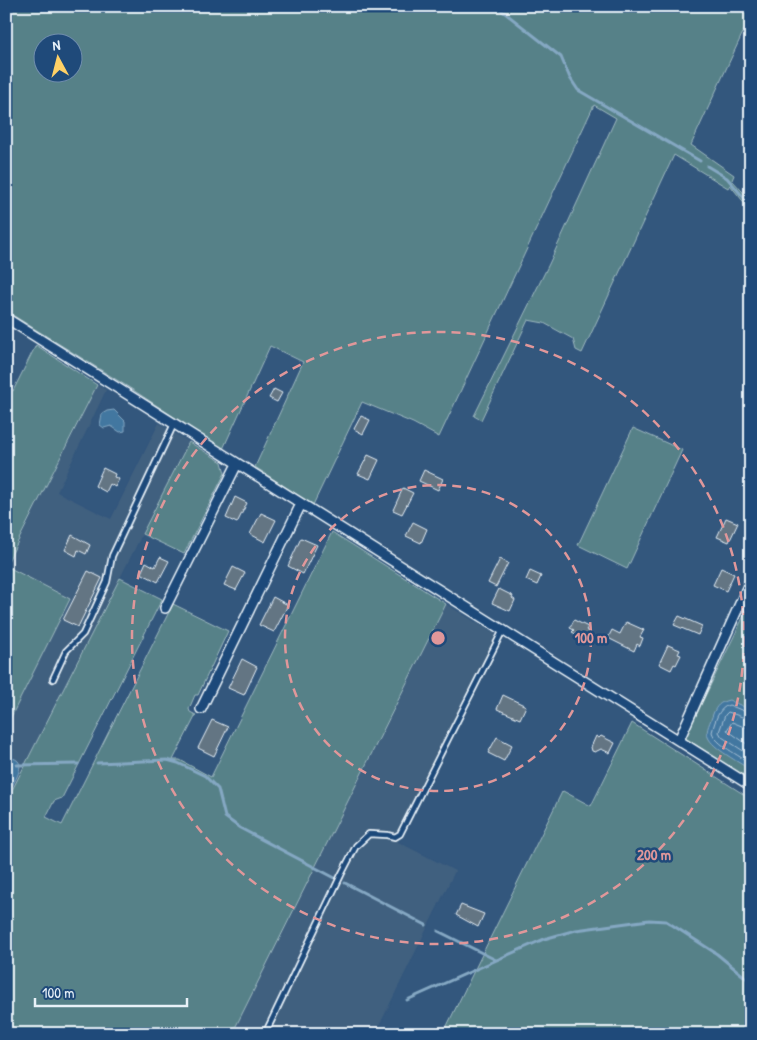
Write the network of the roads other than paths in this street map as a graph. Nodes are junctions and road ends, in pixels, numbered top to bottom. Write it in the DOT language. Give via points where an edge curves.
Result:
graph roads {
  1 [pos="6,318"];
  2 [pos="174,424"];
  3 [pos="237,464"];
  4 [pos="301,504"];
  5 [pos="751,579"];
  6 [pos="165,608"];
  7 [pos="503,630"];
  8 [pos="53,679"];
  9 [pos="201,709"];
  10 [pos="679,740"];
  11 [pos="751,786"];
  12 [pos="265,1034"];
  1 -- 2 [label="street"];
  2 -- 3 [label="street"];
  2 -- 8 [label="lane" via="112,556 106,582 83,634 66,652"];
  3 -- 4 [label="street"];
  3 -- 6 [label="street"];
  4 -- 7 [label="street"];
  4 -- 9 [label="street"];
  5 -- 10 [label="street"];
  7 -- 10 [label="street"];
  7 -- 12 [label="lane" via="400,834 396,837 369,834 356,846"];
  10 -- 11 [label="street"];
}
